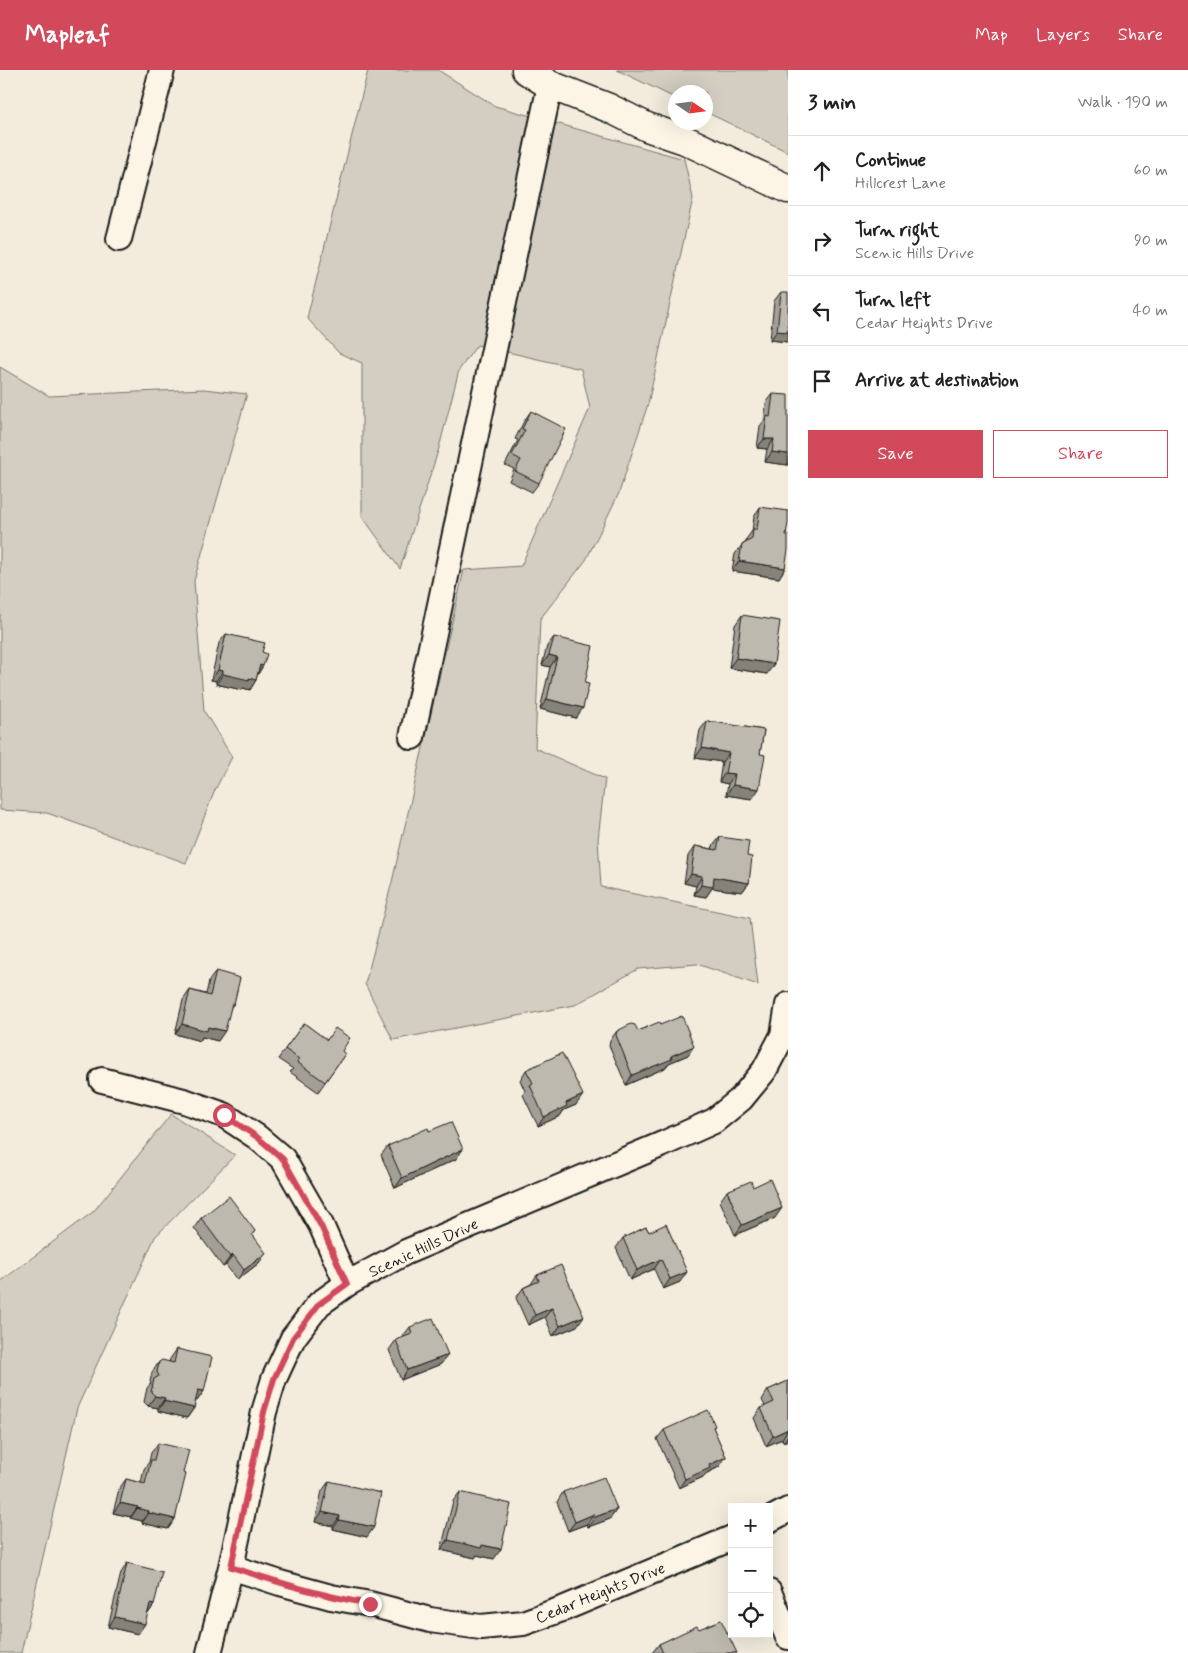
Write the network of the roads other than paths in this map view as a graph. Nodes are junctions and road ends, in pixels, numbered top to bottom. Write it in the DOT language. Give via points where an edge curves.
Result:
graph roads {
  1 [pos="162,70"];
  2 [pos="526,70"];
  3 [pos="550,85"];
  4 [pos="788,189"];
  5 [pos="119,239"];
  6 [pos="412,737"];
  7 [pos="788,1005"];
  8 [pos="102,1080"];
  9 [pos="347,1284"];
  10 [pos="788,1510"];
  11 [pos="773,1518"];
  12 [pos="728,1540"];
  13 [pos="231,1567"];
  14 [pos="769,1593"];
  15 [pos="788,1637"];
  16 [pos="209,1653"];
  1 -- 5 [label="street"];
  2 -- 3 [label="street"];
  3 -- 4 [label="street" via="686,140"];
  3 -- 6 [label="street"];
  7 -- 9 [label="street, Scenic Hills Drive" via="782,1034 764,1071 741,1098 714,1121 406,1252"];
  8 -- 9 [label="street" via="224,1115 263,1142 283,1159 321,1226"];
  9 -- 13 [label="street, Scenic Hills Drive" via="313,1310 293,1338 274,1379"];
  10 -- 11 [label="street"];
  12 -- 13 [label="street, Cedar Heights Drive" via="565,1608 522,1623 481,1627 430,1620 331,1597"];
  13 -- 16 [label="street, Scenic Hills Drive"];
  14 -- 15 [label="street"];
}
